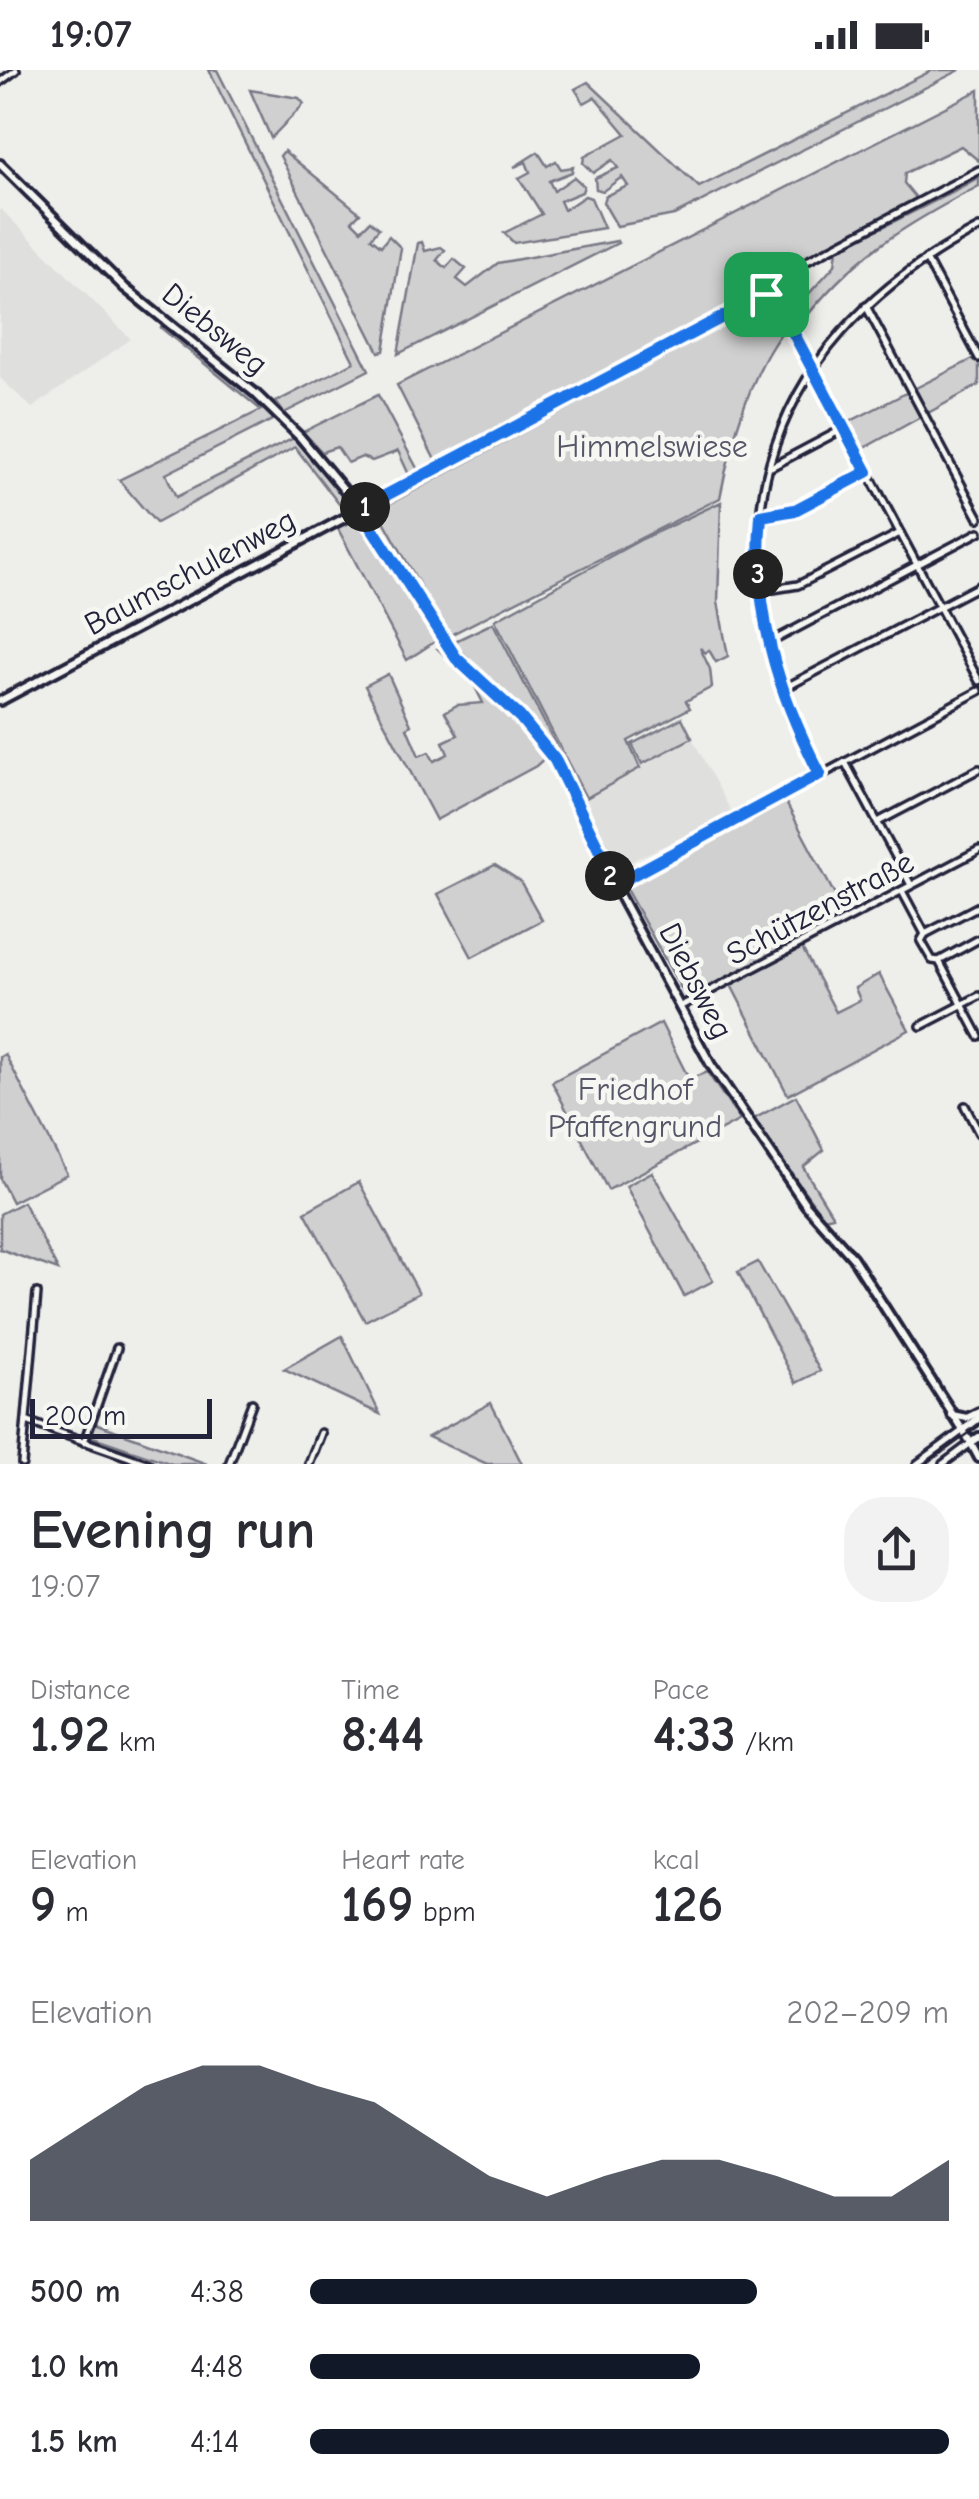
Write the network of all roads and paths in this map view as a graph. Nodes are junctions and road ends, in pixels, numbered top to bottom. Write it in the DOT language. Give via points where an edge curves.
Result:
graph roads {
  1 [pos="16,70"];
  2 [pos="0,82"];
  3 [pos="0,164"];
  4 [pos="979,170"];
  5 [pos="979,228"];
  6 [pos="926,258"];
  7 [pos="766,294"];
  8 [pos="866,306"];
  9 [pos="979,358"];
  10 [pos="810,368"];
  11 [pos="843,428"];
  12 [pos="770,467"];
  13 [pos="867,472"];
  14 [pos="360,509"];
  15 [pos="761,516"];
  16 [pos="979,518"];
  17 [pos="979,532"];
  18 [pos="900,533"];
  19 [pos="916,565"];
  20 [pos="979,586"];
  21 [pos="760,592"];
  22 [pos="939,607"];
  23 [pos="768,644"];
  24 [pos="979,682"];
  25 [pos="781,690"];
  26 [pos="979,691"];
  27 [pos="0,702"];
  28 [pos="846,762"];
  29 [pos="979,769"];
  30 [pos="820,774"];
  31 [pos="878,822"];
  32 [pos="979,850"];
  33 [pos="637,870"];
  34 [pos="610,876"];
  35 [pos="618,882"];
  36 [pos="911,885"];
  37 [pos="902,891"];
  38 [pos="979,906"];
  39 [pos="925,934"];
  40 [pos="978,942"];
  41 [pos="938,961"];
  42 [pos="979,996"];
  43 [pos="962,1004"];
  44 [pos="681,1006"];
  45 [pos="921,1026"];
  46 [pos="979,1036"];
  47 [pos="966,1106"];
  48 [pos="979,1133"];
  49 [pos="37,1294"];
  50 [pos="117,1348"];
  51 [pos="252,1403"];
  52 [pos="952,1415"];
  53 [pos="979,1415"];
  54 [pos="26,1421"];
  55 [pos="962,1431"];
  56 [pos="321,1434"];
  57 [pos="979,1437"];
  58 [pos="84,1442"];
  59 [pos="971,1444"];
  60 [pos="979,1458"];
  61 [pos="22,1464"];
  62 [pos="149,1464"];
  63 [pos="230,1464"];
  64 [pos="310,1464"];
  65 [pos="916,1464"];
  66 [pos="943,1464"];
  1 -- 2 [label="street"];
  3 -- 14 [label="main road, Diebsweg" via="126,288 256,393"];
  4 -- 7 [label="street, Baumschulenweg" via="794,268"];
  5 -- 6 [label="street"];
  6 -- 8 [label="street"];
  6 -- 9 [label="street"];
  7 -- 10 [label="street" via="776,300"];
  7 -- 14 [label="main road, Baumschulenweg"];
  8 -- 10 [label="street"];
  8 -- 16 [label="street"];
  10 -- 11 [label="street"];
  10 -- 12 [label="street"];
  11 -- 12 [label="street"];
  11 -- 13 [label="street"];
  12 -- 15 [label="street"];
  13 -- 15 [label="street" via="795,510"];
  13 -- 18 [label="street"];
  14 -- 27 [label="main road, Baumschulenweg"];
  14 -- 34 [label="main road, Diebsweg" via="456,658 555,760"];
  15 -- 21 [label="street"];
  17 -- 19 [label="street"];
  18 -- 19 [label="street"];
  18 -- 21 [label="street" via="798,586"];
  19 -- 22 [label="street"];
  19 -- 23 [label="street"];
  20 -- 22 [label="street"];
  21 -- 23 [label="street"];
  22 -- 24 [label="street"];
  22 -- 25 [label="street"];
  23 -- 25 [label="street"];
  25 -- 30 [label="street"];
  26 -- 28 [label="street"];
  28 -- 30 [label="street"];
  28 -- 31 [label="street"];
  29 -- 31 [label="street"];
  30 -- 33 [label="street"];
  31 -- 36 [label="street"];
  32 -- 36 [label="street, Schützenstraße"];
  33 -- 34 [label="street"];
  33 -- 35 [label="street"];
  34 -- 35 [label="main road, Diebsweg"];
  35 -- 44 [label="main road, Diebsweg"];
  36 -- 37 [label="street, Schützenstraße"];
  37 -- 39 [label="street"];
  37 -- 44 [label="street, Schützenstraße"];
  38 -- 39 [label="street"];
  39 -- 41 [label="street" via="921,941"];
  40 -- 41 [label="street"];
  41 -- 43 [label="street"];
  42 -- 43 [label="street"];
  43 -- 45 [label="street"];
  43 -- 46 [label="street"];
  44 -- 52 [label="main road, Diebsweg" via="711,1065 806,1204 853,1258"];
  47 -- 48 [label="street"];
  49 -- 54 [label="street"];
  50 -- 58 [label="street"];
  51 -- 63 [label="street"];
  52 -- 53 [label="main road"];
  52 -- 55 [label="main road, Diebsweg"];
  53 -- 55 [label="main road"];
  54 -- 58 [label="street"];
  54 -- 61 [label="street"];
  55 -- 59 [label="main road, Diebsweg"];
  55 -- 65 [label="street"];
  56 -- 64 [label="street"];
  57 -- 59 [label="main road"];
  58 -- 62 [label="street"];
  59 -- 60 [label="main road, Diebsweg"];
  59 -- 66 [label="street"];
}
